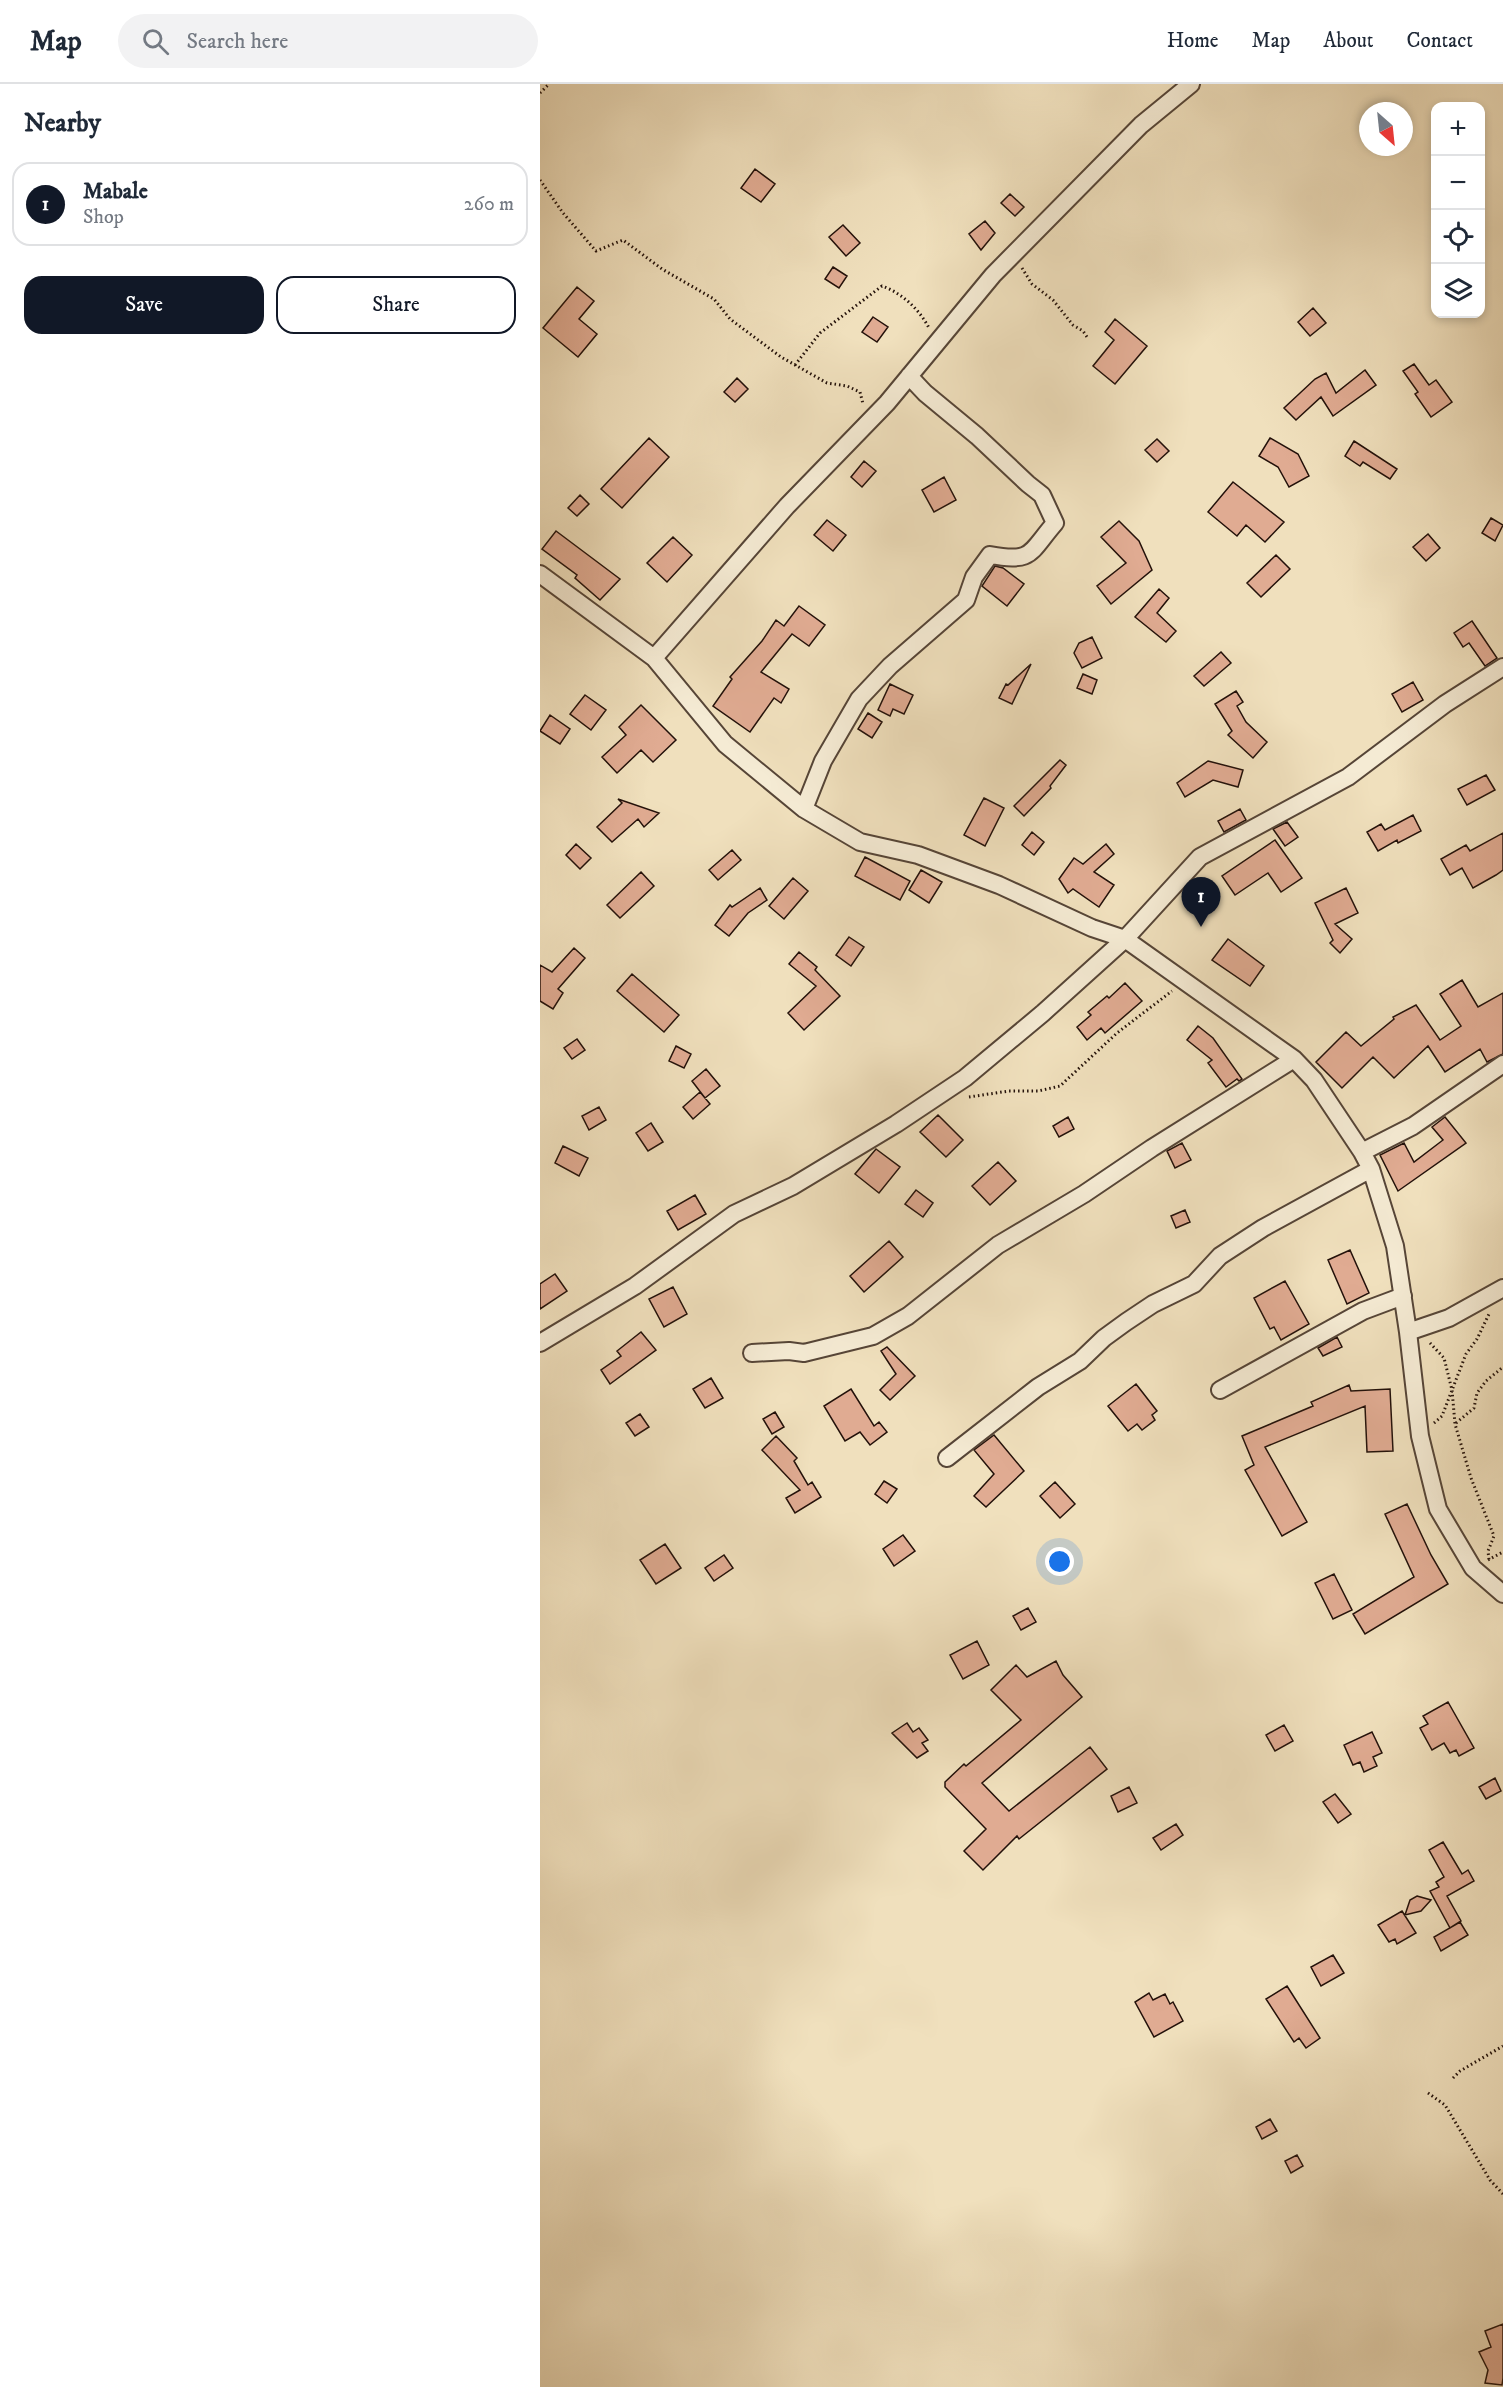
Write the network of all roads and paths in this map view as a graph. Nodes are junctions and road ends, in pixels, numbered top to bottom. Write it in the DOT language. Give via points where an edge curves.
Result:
graph roads {
  1 [pos="549,84"];
  2 [pos="1191,84"];
  3 [pos="540,93"];
  4 [pos="540,180"];
  5 [pos="1016,252"];
  6 [pos="1087,338"];
  7 [pos="936,343"];
  8 [pos="795,365"];
  9 [pos="909,376"];
  10 [pos="867,424"];
  11 [pos="540,574"];
  12 [pos="654,658"];
  13 [pos="1503,667"];
  14 [pos="804,808"];
  15 [pos="1125,939"];
  16 [pos="1185,981"];
  17 [pos="1294,1059"];
  18 [pos="1503,1064"];
  19 [pos="944,1092"];
  20 [pos="1362,1152"];
  21 [pos="1371,1169"];
  22 [pos="1503,1288"];
  23 [pos="1402,1296"];
  24 [pos="1491,1310"];
  25 [pos="1416,1334"];
  26 [pos="540,1343"];
  27 [pos="752,1353"];
  28 [pos="1503,1367"];
  29 [pos="1220,1390"];
  30 [pos="1452,1390"];
  31 [pos="1455,1424"];
  32 [pos="1420,1436"];
  33 [pos="947,1458"];
  34 [pos="1489,1560"];
  35 [pos="1503,1594"];
  36 [pos="1503,2046"];
  37 [pos="1454,2079"];
  38 [pos="1428,2093"];
  39 [pos="1503,2194"];
  1 -- 3 [label="path"];
  2 -- 5 [label="street" via="1141,125"];
  4 -- 8 [label="path" via="596,251 623,240 662,269 714,299 730,320"];
  5 -- 6 [label="path" via="1032,284 1053,300"];
  5 -- 7 [label="street"];
  7 -- 8 [label="path" via="924,319 898,291 882,286 820,333"];
  7 -- 9 [label="street"];
  8 -- 10 [label="path" via="827,382 860,392"];
  9 -- 10 [label="street"];
  9 -- 14 [label="street" via="1042,495 1055,524 1026,557 990,555 974,577 966,600 890,666 859,699 823,760"];
  10 -- 12 [label="street" via="787,506"];
  11 -- 12 [label="street"];
  12 -- 14 [label="street" via="725,744"];
  13 -- 15 [label="street" via="1445,704 1348,777 1200,857"];
  14 -- 15 [label="street" via="860,842 918,855 979,877"];
  15 -- 16 [label="street"];
  15 -- 19 [label="street" via="1034,1020"];
  16 -- 17 [label="street"];
  16 -- 19 [label="path" via="1117,1033 1060,1086 965,1097"];
  17 -- 20 [label="street" via="1314,1080"];
  17 -- 27 [label="street" via="998,1245 908,1316 873,1336 804,1353"];
  18 -- 20 [label="street" via="1413,1126"];
  19 -- 26 [label="street" via="802,1180 735,1214 635,1286"];
  20 -- 21 [label="street"];
  21 -- 23 [label="street" via="1395,1246"];
  21 -- 33 [label="street" via="1263,1228 1220,1257 1194,1284 1126,1322 1080,1361 1038,1387"];
  22 -- 25 [label="street"];
  23 -- 25 [label="street"];
  23 -- 29 [label="street" via="1354,1315"];
  24 -- 30 [label="path"];
  25 -- 30 [label="path" via="1444,1358"];
  25 -- 32 [label="street"];
  28 -- 31 [label="path" via="1486,1380 1477,1393 1474,1408"];
  30 -- 31 [label="path"];
  30 -- 32 [label="path" via="1442,1416"];
  31 -- 34 [label="path" via="1494,1536"];
  32 -- 35 [label="street" via="1438,1509 1473,1568"];
  36 -- 37 [label="path" via="1460,2071"];
  38 -- 39 [label="path" via="1445,2105 1490,2180"];
}
